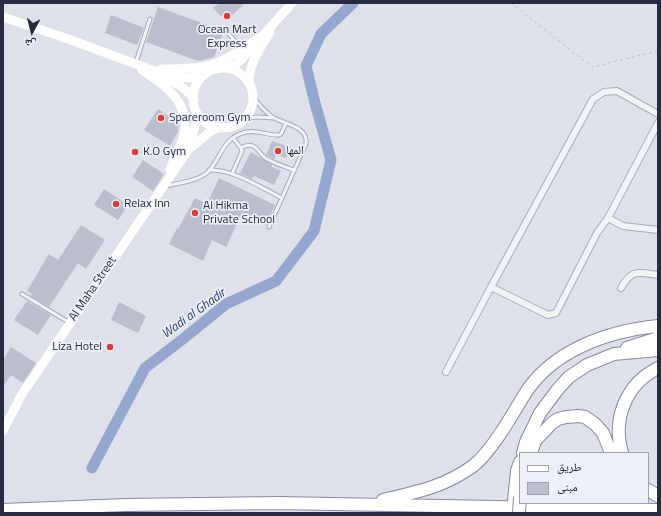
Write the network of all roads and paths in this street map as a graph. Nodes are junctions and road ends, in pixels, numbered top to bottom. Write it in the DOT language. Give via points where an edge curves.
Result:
graph roads {
  1 [pos="292,3"];
  2 [pos="511,3"];
  3 [pos="3,17"];
  4 [pos="279,17"];
  5 [pos="150,18"];
  6 [pos="228,33"];
  7 [pos="260,37"];
  8 [pos="242,49"];
  9 [pos="658,51"];
  10 [pos="138,67"];
  11 [pos="225,68"];
  12 [pos="152,70"];
  13 [pos="202,75"];
  14 [pos="249,84"];
  15 [pos="252,95"];
  16 [pos="194,100"];
  17 [pos="197,113"];
  18 [pos="658,114"];
  19 [pos="244,118"];
  20 [pos="275,118"];
  21 [pos="658,123"];
  22 [pos="286,124"];
  23 [pos="220,127"];
  24 [pos="233,138"];
  25 [pos="241,148"];
  26 [pos="188,150"];
  27 [pos="209,170"];
  28 [pos="294,170"];
  29 [pos="232,174"];
  30 [pos="162,187"];
  31 [pos="282,198"];
  32 [pos="608,218"];
  33 [pos="268,228"];
  34 [pos="658,230"];
  35 [pos="658,275"];
  36 [pos="491,287"];
  37 [pos="621,288"];
  38 [pos="22,294"];
  39 [pos="70,323"];
  40 [pos="658,326"];
  41 [pos="658,338"];
  42 [pos="658,350"];
  43 [pos="614,354"];
  44 [pos="658,368"];
  45 [pos="446,372"];
  46 [pos="6,417"];
  47 [pos="3,431"];
  48 [pos="523,452"];
  49 [pos="531,452"];
  50 [pos="610,452"];
  51 [pos="622,452"];
  52 [pos="519,465"];
  53 [pos="649,491"];
  54 [pos="658,496"];
  55 [pos="364,504"];
  56 [pos="516,504"];
  57 [pos="568,504"];
  58 [pos="3,510"];
  59 [pos="658,510"];
  60 [pos="525,511"];
  1 -- 4 [label="street"];
  2 -- 9 [label="path" via="592,67"];
  3 -- 10 [label="street" via="120,58"];
  4 -- 7 [label="street"];
  4 -- 14 [label="street" via="252,62"];
  5 -- 10 [label="lane"];
  6 -- 8 [label="lane"];
  7 -- 8 [label="street"];
  7 -- 11 [label="street" via="241,60"];
  8 -- 12 [label="street" via="203,67"];
  10 -- 12 [label="street"];
  10 -- 16 [label="street" via="173,82 188,91"];
  10 -- 30 [label="street" via="173,93 185,118 182,139"];
  11 -- 13 [label="street" via="214,69"];
  11 -- 14 [label="street" via="236,71"];
  12 -- 13 [label="street" via="179,77"];
  13 -- 16 [label="street" via="194,90"];
  14 -- 15 [label="street"];
  15 -- 19 [label="street" via="252,104"];
  15 -- 20 [label="lane"];
  16 -- 17 [label="street"];
  17 -- 23 [label="street" via="207,123"];
  17 -- 26 [label="street, Al Maha Street"];
  18 -- 36 [label="street" via="617,91 604,92 593,99"];
  19 -- 20 [label="lane"];
  19 -- 23 [label="street" via="231,126"];
  20 -- 22 [label="lane"];
  21 -- 32 [label="street"];
  22 -- 24 [label="lane" via="279,135 252,131"];
  22 -- 28 [label="lane" via="302,131 306,138 306,144"];
  23 -- 26 [label="street, Al Maha Street" via="211,131"];
  24 -- 25 [label="lane"];
  24 -- 27 [label="lane" via="225,145"];
  25 -- 28 [label="lane" via="248,145 258,148 266,159"];
  25 -- 29 [label="lane" via="242,153"];
  26 -- 30 [label="street, Al Maha Street"];
  27 -- 29 [label="lane"];
  27 -- 30 [label="lane" via="192,180"];
  28 -- 31 [label="lane"];
  29 -- 31 [label="lane"];
  30 -- 39 [label="street, Al Maha Street"];
  31 -- 33 [label="lane"];
  32 -- 34 [label="street" via="623,226"];
  32 -- 36 [label="street" via="597,233 556,313 548,315"];
  35 -- 37 [label="street" via="635,273 627,277"];
  36 -- 45 [label="street"];
  38 -- 39 [label="lane"];
  39 -- 46 [label="street, Al Maha Street"];
  40 -- 55 [label="highway" via="642,327 577,347 550,366 532,385 490,448 474,465 443,484"];
  41 -- 43 [label="highway"];
  42 -- 43 [label="highway"];
  43 -- 48 [label="highway" via="587,365 569,377 540,413"];
  44 -- 51 [label="highway" via="644,376 622,407 618,429"];
  46 -- 47 [label="street, Al Maha Street"];
  49 -- 50 [label="highway" via="535,441 552,423 558,419 578,416 586,417 603,433"];
  52 -- 56 [label="highway"];
  53 -- 54 [label="highway"];
  55 -- 58 [label="highway" via="125,505"];
  55 -- 60 [label="highway"];
  56 -- 60 [label="highway, bridge"];
  57 -- 60 [label="highway"];
  59 -- 60 [label="highway"];
}
